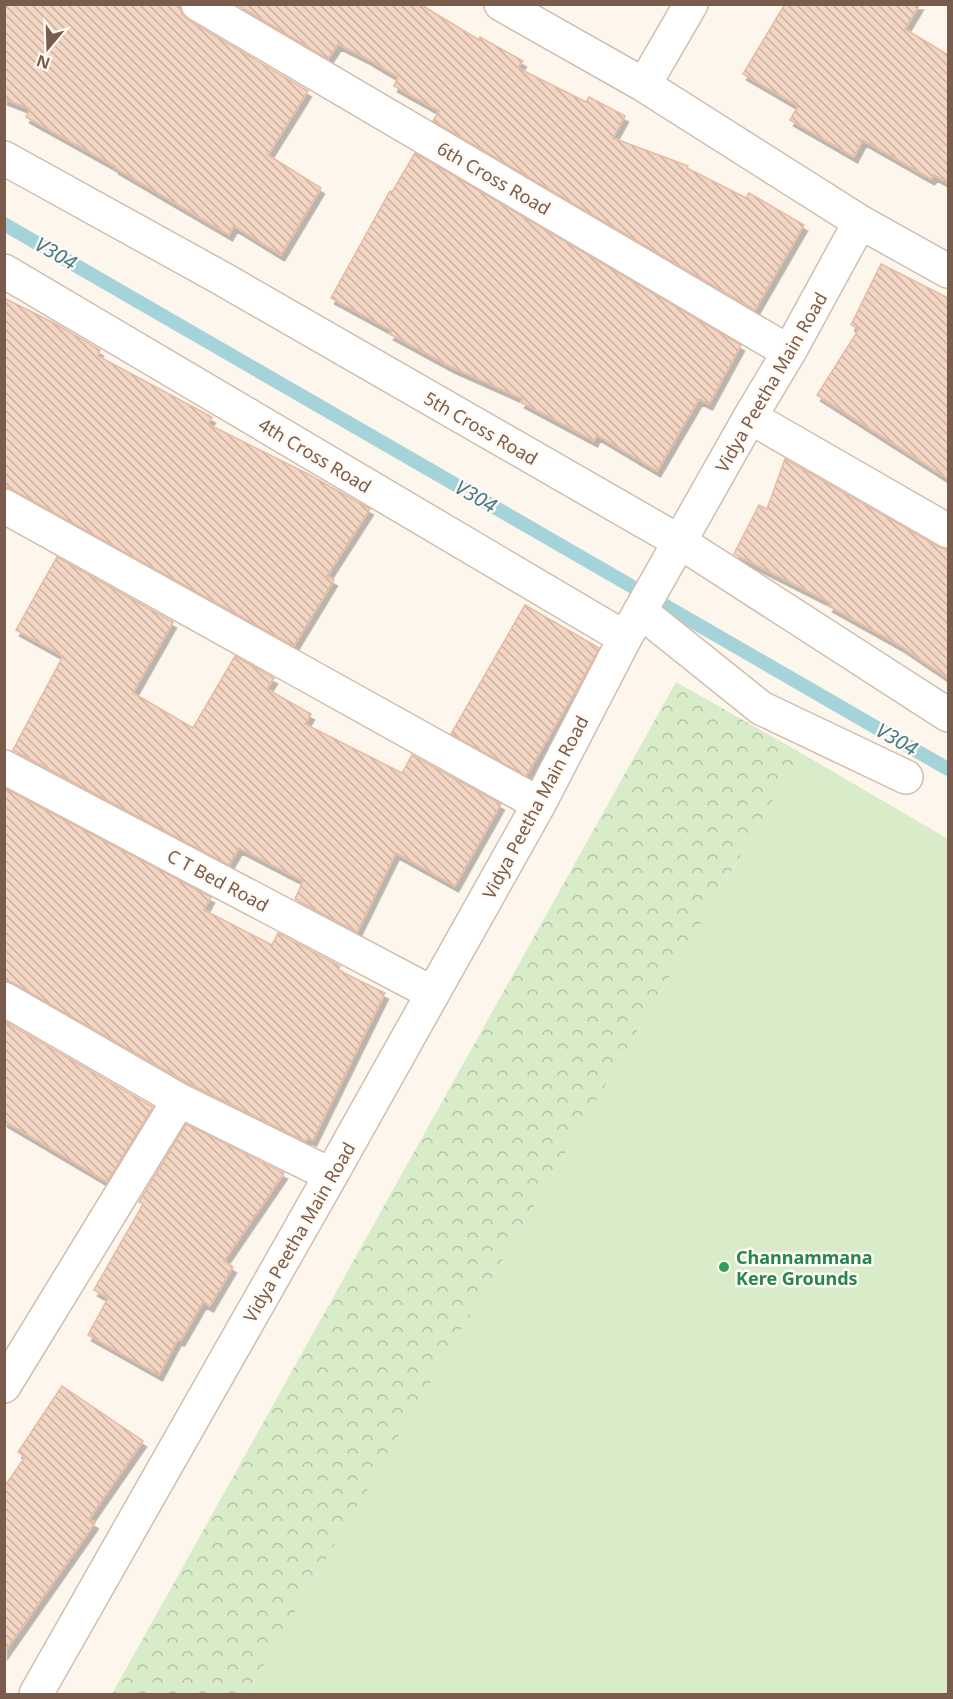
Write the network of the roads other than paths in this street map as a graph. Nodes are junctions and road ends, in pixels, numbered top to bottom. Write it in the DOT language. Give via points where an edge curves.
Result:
graph roads {
  1 [pos="198,4"];
  2 [pos="501,4"];
  3 [pos="690,4"];
  4 [pos="644,86"];
  5 [pos="4,158"];
  6 [pos="860,222"];
  7 [pos="4,271"];
  8 [pos="948,271"];
  9 [pos="789,352"];
  10 [pos="750,417"];
  11 [pos="4,506"];
  12 [pos="948,531"];
  13 [pos="680,542"];
  14 [pos="636,619"];
  15 [pos="948,715"];
  16 [pos="4,767"];
  17 [pos="906,777"];
  18 [pos="539,804"];
  19 [pos="432,993"];
  20 [pos="4,999"];
  21 [pos="179,1100"];
  22 [pos="332,1175"];
  23 [pos="4,1386"];
  24 [pos="36,1695"];
  1 -- 9 [label="street, 6th Cross Road"];
  2 -- 4 [label="street"];
  3 -- 4 [label="street"];
  4 -- 6 [label="street"];
  5 -- 13 [label="street, 5th Cross Road"];
  6 -- 8 [label="street"];
  6 -- 9 [label="street, Vidya Peetha Main Road"];
  7 -- 14 [label="street, 4th Cross Road"];
  9 -- 10 [label="street, Vidya Peetha Main Road"];
  10 -- 12 [label="street"];
  10 -- 13 [label="street, Vidya Peetha Main Road"];
  11 -- 18 [label="street"];
  13 -- 14 [label="street, Vidya Peetha Main Road"];
  13 -- 15 [label="street, 5th Cross Road"];
  14 -- 17 [label="street, 4th Cross Road" via="761,708"];
  14 -- 18 [label="street, Vidya Peetha Main Road"];
  16 -- 19 [label="street, C T Bed Road"];
  18 -- 19 [label="street, Vidya Peetha Main Road"];
  19 -- 22 [label="street, Vidya Peetha Main Road"];
  20 -- 21 [label="street"];
  21 -- 22 [label="street"];
  21 -- 23 [label="street"];
  22 -- 24 [label="street, Vidya Peetha Main Road"];
}
